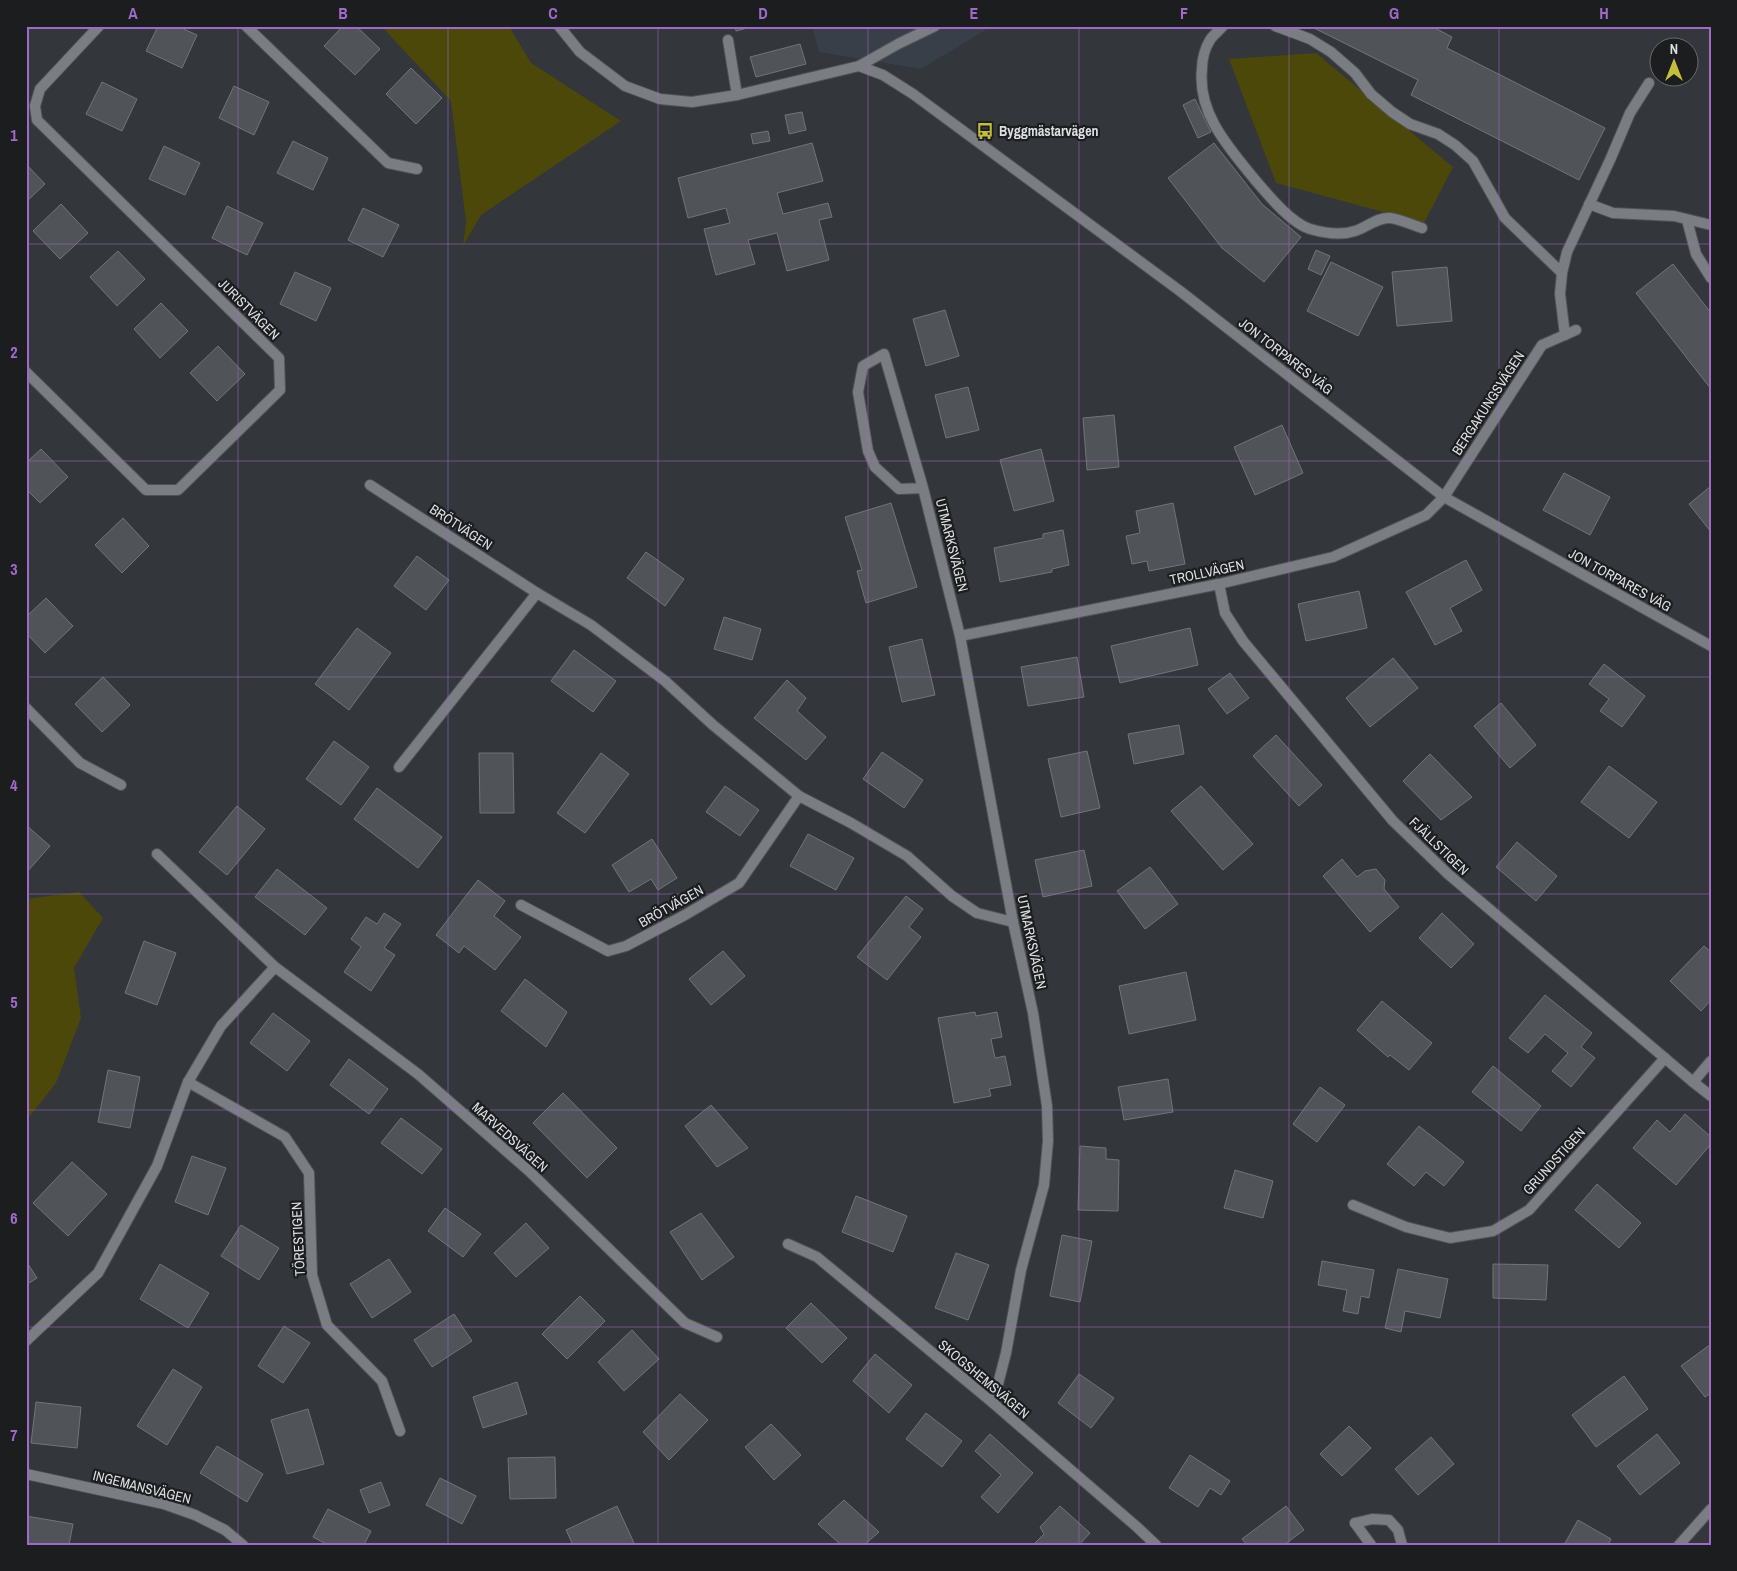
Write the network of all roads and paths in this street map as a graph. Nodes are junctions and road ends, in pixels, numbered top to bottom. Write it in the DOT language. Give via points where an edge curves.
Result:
graph roads {
  1 [pos="100,26"];
  2 [pos="246,26"];
  3 [pos="559,26"];
  4 [pos="935,26"];
  5 [pos="1223,26"];
  6 [pos="1276,26"];
  7 [pos="728,40"];
  8 [pos="859,66"];
  9 [pos="1649,83"];
  10 [pos="737,95"];
  11 [pos="416,169"];
  12 [pos="1589,204"];
  13 [pos="1687,220"];
  14 [pos="1711,225"];
  15 [pos="1422,228"];
  16 [pos="1562,272"];
  17 [pos="1711,278"];
  18 [pos="1576,330"];
  19 [pos="1565,335"];
  20 [pos="26,372"];
  21 [pos="370,485"];
  22 [pos="923,488"];
  23 [pos="1444,497"];
  24 [pos="1219,584"];
  25 [pos="537,593"];
  26 [pos="960,636"];
  27 [pos="1711,646"];
  28 [pos="26,708"];
  29 [pos="399,766"];
  30 [pos="121,785"];
  31 [pos="799,796"];
  32 [pos="157,854"];
  33 [pos="521,905"];
  34 [pos="1013,922"];
  35 [pos="275,967"];
  36 [pos="1665,1058"];
  37 [pos="1711,1061"];
  38 [pos="188,1082"];
  39 [pos="1693,1082"];
  40 [pos="1711,1096"];
  41 [pos="1353,1205"];
  42 [pos="788,1244"];
  43 [pos="717,1337"];
  44 [pos="26,1341"];
  45 [pos="993,1403"];
  46 [pos="400,1431"];
  47 [pos="26,1474"];
  48 [pos="1711,1508"];
  49 [pos="243,1545"];
  50 [pos="1156,1545"];
  51 [pos="1371,1545"];
  52 [pos="1402,1545"];
  53 [pos="1679,1545"];
  1 -- 20 [label="street, JURISTVÄGEN" via="40,89 35,106 37,120 280,358 280,390 178,490 146,490"];
  2 -- 11 [label="street" via="388,163"];
  3 -- 10 [label="street" via="580,52 625,86 660,99 692,102"];
  4 -- 8 [label="street"];
  5 -- 15 [label="street" via="1210,40 1202,61 1203,99 1214,126 1232,151 1289,216 1308,228 1336,234 1389,218"];
  6 -- 16 [label="street" via="1310,39 1332,52 1392,112 1455,145 1473,161 1505,218"];
  7 -- 10 [label="street"];
  8 -- 10 [label="street"];
  8 -- 23 [label="street, JON TORPARES VÄG" via="883,75 945,117 1180,291"];
  9 -- 12 [label="street" via="1630,113"];
  12 -- 13 [label="street" via="1613,213 1674,216"];
  12 -- 16 [label="street" via="1567,252"];
  13 -- 14 [label="street"];
  13 -- 17 [label="street" via="1696,254"];
  16 -- 19 [label="street" via="1560,294"];
  18 -- 19 [label="street, BERGAKUNGSVÄGEN"];
  19 -- 23 [label="street, BERGAKUNGSVÄGEN" via="1542,345"];
  21 -- 25 [label="street, BRÖTVÄGEN"];
  22 -- 22 [label="street, UTMARKSVÄGEN" via="917,469 884,354 863,366 858,392 868,450 874,468 899,489"];
  22 -- 26 [label="street, UTMARKSVÄGEN"];
  23 -- 24 [label="street, TROLLVÄGEN" via="1426,515 1333,557"];
  23 -- 27 [label="street, JON TORPARES VÄG"];
  24 -- 26 [label="street, TROLLVÄGEN"];
  24 -- 36 [label="street, FJÄLLSTIGEN" via="1225,613 1243,641 1393,821 1456,882"];
  25 -- 29 [label="street"];
  25 -- 31 [label="street, BRÖTVÄGEN" via="591,625 664,681"];
  26 -- 34 [label="street, UTMARKSVÄGEN"];
  28 -- 30 [label="street" via="80,762"];
  31 -- 33 [label="street, BRÖTVÄGEN" via="739,883 685,916 626,946 608,951"];
  31 -- 34 [label="street, BRÖTVÄGEN" via="906,856 977,913"];
  32 -- 35 [label="street, MARVEDSVÄGEN"];
  34 -- 45 [label="street, UTMARKSVÄGEN" via="1034,1022 1047,1106 1048,1141 1044,1185 1021,1270"];
  35 -- 38 [label="street" via="221,1026"];
  35 -- 43 [label="street, MARVEDSVÄGEN" via="418,1074 529,1170 685,1324"];
  36 -- 39 [label="street, FJÄLLSTIGEN"];
  36 -- 41 [label="street, GRUNDSTIGEN" via="1529,1210 1494,1231 1450,1238 1406,1227"];
  37 -- 39 [label="street"];
  38 -- 44 [label="street" via="157,1166 98,1274"];
  38 -- 46 [label="street, TÖRESTIGEN" via="285,1137 309,1173 312,1275 328,1325 382,1381"];
  39 -- 40 [label="street, FJÄLLSTIGEN"];
  42 -- 45 [label="street, SKOGSHEMSVÄGEN" via="817,1257"];
  45 -- 50 [label="street, SKOGSHEMSVÄGEN"];
  47 -- 49 [label="street, INGEMANSVÄGEN" via="164,1504 225,1530"];
  48 -- 53 [label="street"];
  51 -- 52 [label="street" via="1355,1523 1389,1520 1398,1530"];
}
